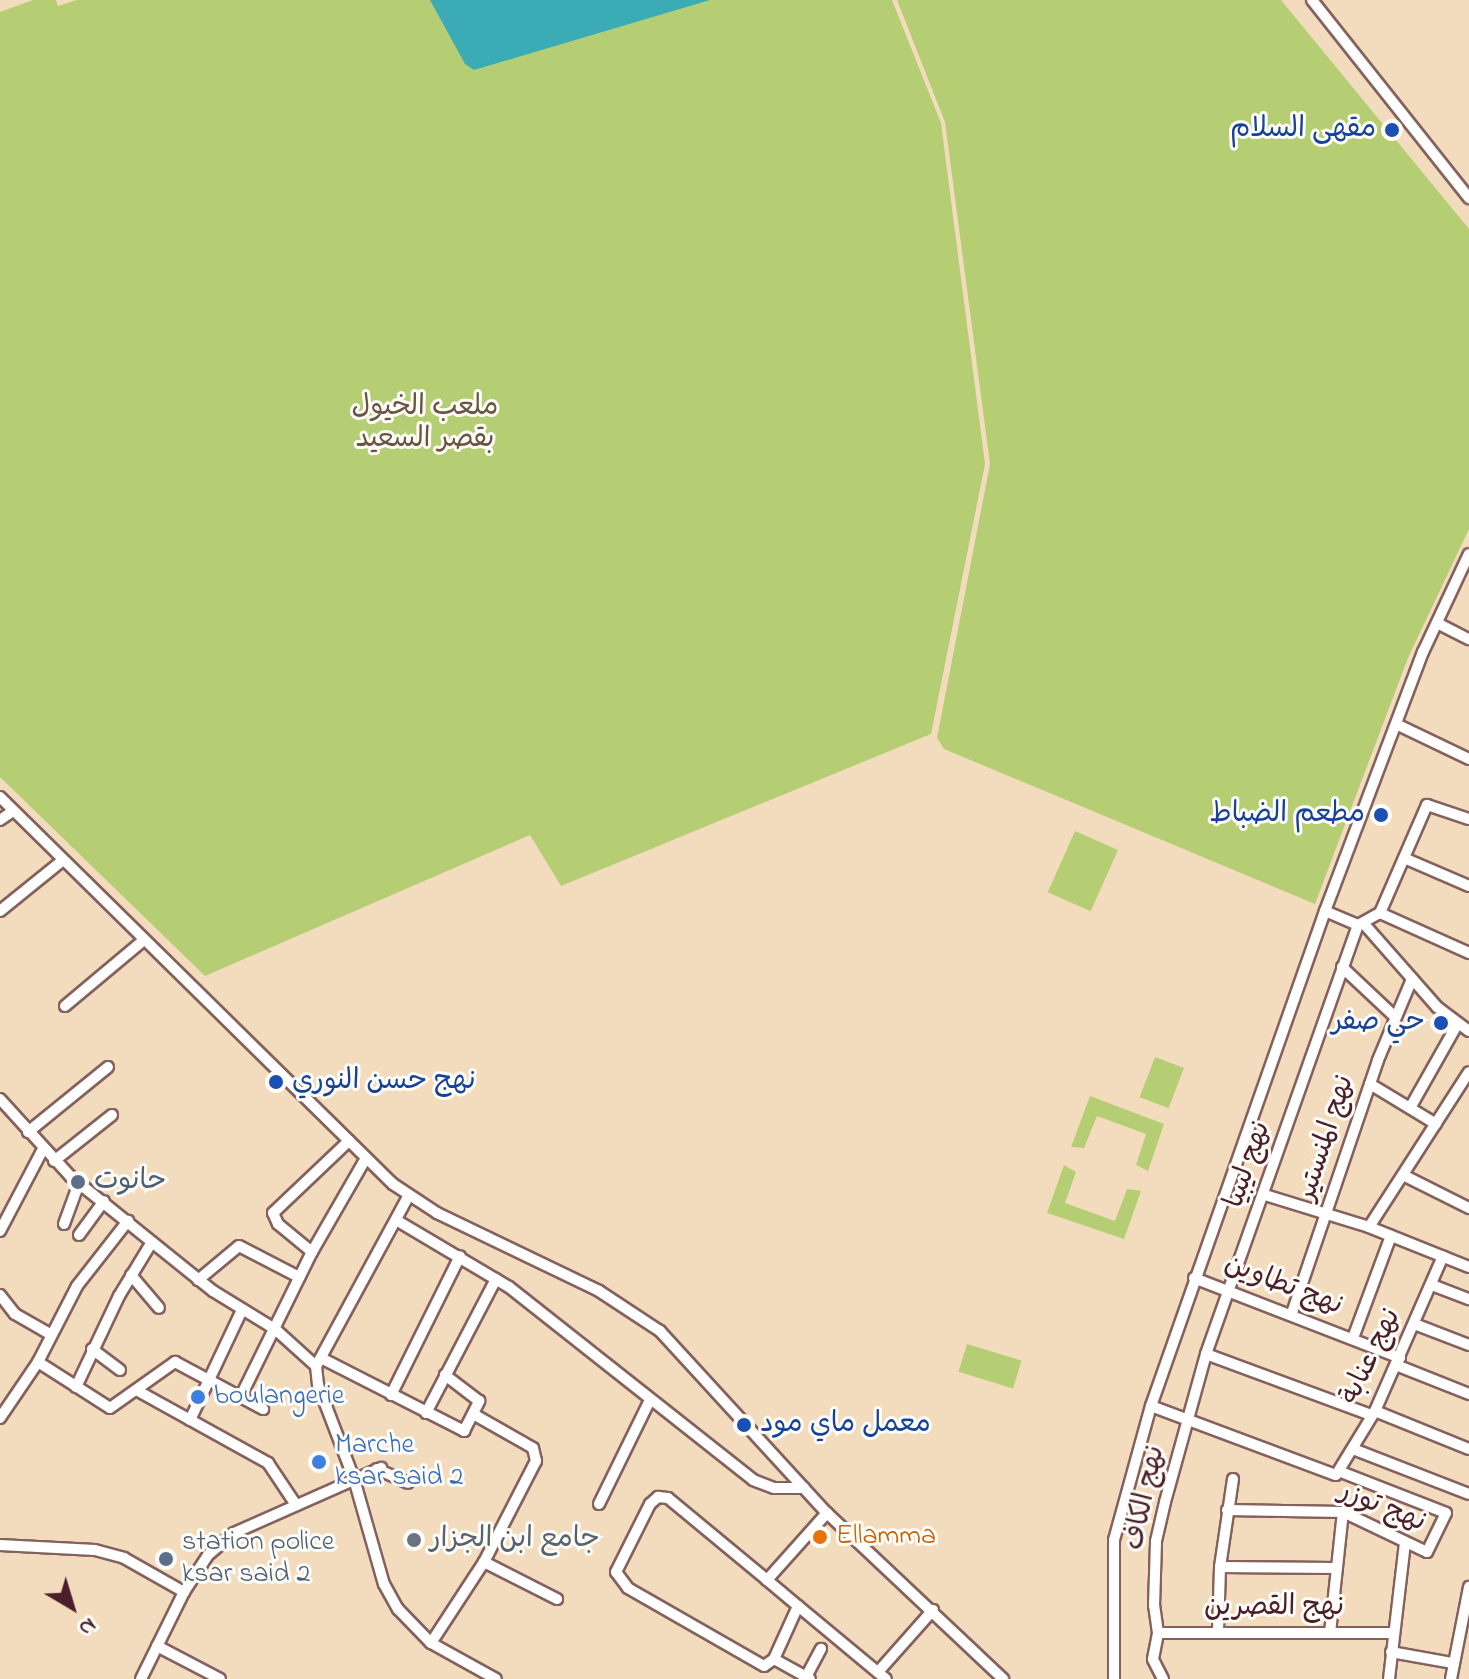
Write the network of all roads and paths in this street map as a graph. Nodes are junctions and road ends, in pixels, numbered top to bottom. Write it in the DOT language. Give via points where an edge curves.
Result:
graph roads {
  1 [pos="1312,0"];
  2 [pos="1469,198"];
  3 [pos="1468,559"];
  4 [pos="1437,623"];
  5 [pos="1469,639"];
  6 [pos="1396,724"];
  7 [pos="1469,759"];
  8 [pos="0,797"];
  9 [pos="13,811"];
  10 [pos="1469,819"];
  11 [pos="0,820"];
  12 [pos="1404,858"];
  13 [pos="63,860"];
  14 [pos="1469,886"];
  15 [pos="0,911"];
  16 [pos="1325,911"];
  17 [pos="1380,913"];
  18 [pos="1362,925"];
  19 [pos="144,940"];
  20 [pos="1469,953"];
  21 [pos="1342,967"];
  22 [pos="1412,979"];
  23 [pos="65,1006"];
  24 [pos="1394,1016"];
  25 [pos="1457,1025"];
  26 [pos="1469,1031"];
  27 [pos="108,1067"];
  28 [pos="1469,1072"];
  29 [pos="1370,1084"];
  30 [pos="0,1099"];
  31 [pos="1410,1108"];
  32 [pos="112,1115"];
  33 [pos="1436,1124"];
  34 [pos="28,1132"];
  35 [pos="349,1141"];
  36 [pos="43,1149"];
  37 [pos="366,1158"];
  38 [pos="54,1161"];
  39 [pos="1403,1175"];
  40 [pos="79,1183"];
  41 [pos="409,1195"];
  42 [pos="1265,1195"];
  43 [pos="104,1201"];
  44 [pos="1469,1208"];
  45 [pos="1327,1216"];
  46 [pos="396,1220"];
  47 [pos="128,1221"];
  48 [pos="64,1224"];
  49 [pos="1369,1227"];
  50 [pos="0,1231"];
  51 [pos="79,1235"];
  52 [pos="1391,1236"];
  53 [pos="152,1242"];
  54 [pos="312,1252"];
  55 [pos="460,1256"];
  56 [pos="1443,1256"];
  57 [pos="1469,1267"];
  58 [pos="131,1275"];
  59 [pos="299,1277"];
  60 [pos="1194,1278"];
  61 [pos="496,1279"];
  62 [pos="198,1280"];
  63 [pos="1432,1285"];
  64 [pos="1230,1291"];
  65 [pos="0,1295"];
  66 [pos="1469,1299"];
  67 [pos="159,1308"];
  68 [pos="242,1310"];
  69 [pos="1292,1313"];
  70 [pos="1417,1325"];
  71 [pos="275,1329"];
  72 [pos="50,1334"];
  73 [pos="1353,1338"];
  74 [pos="1469,1345"];
  75 [pos="92,1349"];
  76 [pos="1206,1354"];
  77 [pos="38,1362"];
  78 [pos="318,1362"];
  79 [pos="1398,1362"];
  80 [pos="120,1370"];
  81 [pos="445,1375"];
  82 [pos="209,1380"];
  83 [pos="76,1387"];
  84 [pos="138,1391"];
  85 [pos="1469,1394"];
  86 [pos="391,1395"];
  87 [pos="241,1396"];
  88 [pos="649,1402"];
  89 [pos="1151,1406"];
  90 [pos="263,1409"];
  91 [pos="426,1413"];
  92 [pos="1373,1413"];
  93 [pos="475,1415"];
  94 [pos="0,1418"];
  95 [pos="190,1420"];
  96 [pos="1189,1421"];
  97 [pos="1353,1449"];
  98 [pos="1469,1449"];
  99 [pos="1338,1473"];
  100 [pos="354,1479"];
  101 [pos="1233,1479"];
  102 [pos="408,1483"];
  103 [pos="804,1488"];
  104 [pos="1469,1494"];
  105 [pos="599,1504"];
  106 [pos="296,1505"];
  107 [pos="1227,1510"];
  108 [pos="1343,1512"];
  109 [pos="827,1513"];
  110 [pos="1405,1542"];
  111 [pos="0,1545"];
  112 [pos="484,1562"];
  113 [pos="1220,1567"];
  114 [pos="1335,1568"];
  115 [pos="767,1580"];
  116 [pos="1469,1587"];
  117 [pos="184,1592"];
  118 [pos="557,1599"];
  119 [pos="798,1606"];
  120 [pos="933,1610"];
  121 [pos="1218,1631"];
  122 [pos="1158,1633"];
  123 [pos="1330,1633"];
  124 [pos="1391,1633"];
  125 [pos="431,1643"];
  126 [pos="157,1646"];
  127 [pos="821,1649"];
  128 [pos="1391,1652"];
  129 [pos="774,1659"];
  130 [pos="1453,1663"];
  131 [pos="882,1676"];
  132 [pos="808,1678"];
  133 [pos="141,1679"];
  134 [pos="220,1679"];
  135 [pos="496,1679"];
  136 [pos="1003,1679"];
  137 [pos="1114,1679"];
  138 [pos="1163,1679"];
  139 [pos="1389,1679"];
  140 [pos="1451,1679"];
  1 -- 2 [label="street"];
  3 -- 4 [label="street"];
  4 -- 5 [label="street"];
  4 -- 6 [label="street"];
  6 -- 7 [label="street"];
  6 -- 16 [label="street"];
  8 -- 9 [label="street"];
  9 -- 11 [label="street"];
  9 -- 13 [label="street"];
  10 -- 12 [label="street" via="1430,803"];
  12 -- 14 [label="street"];
  12 -- 17 [label="street"];
  13 -- 15 [label="street"];
  13 -- 19 [label="street"];
  16 -- 18 [label="street"];
  16 -- 60 [label="street"];
  17 -- 18 [label="street"];
  17 -- 20 [label="street"];
  18 -- 21 [label="street, نهج ليبيا"];
  18 -- 22 [label="street"];
  19 -- 23 [label="street"];
  19 -- 35 [label="street"];
  21 -- 24 [label="street"];
  21 -- 42 [label="street, نهج ليبيا"];
  22 -- 24 [label="street, نهج المنستير"];
  22 -- 25 [label="street"];
  24 -- 29 [label="street, نهج المنستير"];
  25 -- 26 [label="street"];
  25 -- 31 [label="street"];
  27 -- 34 [label="street"];
  28 -- 33 [label="street"];
  29 -- 31 [label="street"];
  29 -- 45 [label="street, نهج المنستير"];
  30 -- 34 [label="street"];
  31 -- 33 [label="street"];
  32 -- 38 [label="street"];
  33 -- 39 [label="street"];
  34 -- 36 [label="street"];
  35 -- 37 [label="street"];
  35 -- 54 [label="street" via="273,1213 278,1224"];
  36 -- 38 [label="street"];
  36 -- 50 [label="street"];
  37 -- 41 [label="street"];
  37 -- 54 [label="street"];
  38 -- 40 [label="street"];
  39 -- 44 [label="street"];
  39 -- 49 [label="street"];
  40 -- 43 [label="street"];
  40 -- 48 [label="street"];
  41 -- 46 [label="street"];
  41 -- 103 [label="street" via="599,1291 660,1331"];
  42 -- 45 [label="street"];
  42 -- 64 [label="street, نهج ليبيا"];
  43 -- 47 [label="street"];
  43 -- 51 [label="street"];
  45 -- 49 [label="street"];
  45 -- 69 [label="street, نهج المنستير"];
  46 -- 55 [label="street"];
  46 -- 78 [label="street"];
  47 -- 53 [label="street"];
  47 -- 72 [label="street" via="77,1286"];
  49 -- 52 [label="street"];
  52 -- 56 [label="street"];
  52 -- 73 [label="street"];
  53 -- 58 [label="street"];
  53 -- 62 [label="street"];
  54 -- 59 [label="street"];
  55 -- 61 [label="street"];
  55 -- 86 [label="street"];
  56 -- 57 [label="street"];
  56 -- 63 [label="street, نهج عنابة"];
  58 -- 67 [label="street"];
  58 -- 75 [label="street"];
  59 -- 62 [label="street" via="239,1246"];
  59 -- 71 [label="street"];
  60 -- 64 [label="street, نهج تطاوين"];
  60 -- 89 [label="street"];
  61 -- 81 [label="street"];
  61 -- 88 [label="street"];
  62 -- 68 [label="street"];
  63 -- 66 [label="street"];
  63 -- 70 [label="street, نهج عنابة"];
  64 -- 69 [label="street, نهج تطاوين"];
  64 -- 76 [label="street, نهج ليبيا"];
  65 -- 72 [label="street" via="15,1314"];
  68 -- 71 [label="street"];
  68 -- 82 [label="street"];
  69 -- 73 [label="street, نهج تطاوين"];
  70 -- 74 [label="street"];
  70 -- 79 [label="street, نهج عنابة"];
  71 -- 78 [label="street"];
  71 -- 87 [label="street"];
  72 -- 77 [label="street"];
  73 -- 79 [label="street, نهج تطاوين"];
  75 -- 80 [label="street"];
  75 -- 83 [label="street"];
  76 -- 92 [label="street"];
  76 -- 96 [label="street, نهج ليبيا"];
  77 -- 83 [label="street"];
  77 -- 94 [label="street"];
  78 -- 86 [label="street"];
  78 -- 100 [label="street"];
  79 -- 85 [label="street, نهج تطاوين"];
  79 -- 92 [label="street, نهج عنابة"];
  81 -- 91 [label="street"];
  81 -- 93 [label="street" via="477,1397"];
  82 -- 84 [label="street" via="175,1362"];
  82 -- 87 [label="street"];
  82 -- 95 [label="street"];
  83 -- 84 [label="street" via="113,1409"];
  84 -- 95 [label="street"];
  86 -- 91 [label="street"];
  87 -- 90 [label="street"];
  88 -- 103 [label="street" via="753,1480 774,1488"];
  88 -- 105 [label="street"];
  89 -- 96 [label="street"];
  89 -- 137 [label="street" via="1114,1540"];
  91 -- 93 [label="street" via="460,1431"];
  92 -- 97 [label="street, نهج عنابة"];
  92 -- 98 [label="street"];
  93 -- 112 [label="street" via="533,1448 537,1456"];
  95 -- 106 [label="street" via="268,1463"];
  96 -- 99 [label="street"];
  96 -- 122 [label="street, نهج الكاف" via="1156,1541"];
  97 -- 99 [label="street, نهج عنابة"];
  97 -- 104 [label="street"];
  99 -- 110 [label="street, نهج توزر" via="1446,1513 1425,1553"];
  100 -- 102 [label="street" via="379,1468"];
  100 -- 106 [label="street"];
  100 -- 125 [label="street" via="384,1584 412,1627"];
  101 -- 107 [label="street"];
  103 -- 109 [label="street"];
  106 -- 117 [label="street" via="234,1533 208,1555"];
  107 -- 108 [label="street, نهج توزر"];
  107 -- 113 [label="street"];
  108 -- 110 [label="street, نهج توزر"];
  108 -- 114 [label="street"];
  109 -- 115 [label="street"];
  109 -- 120 [label="street"];
  110 -- 124 [label="street"];
  111 -- 117 [label="street" via="95,1550 124,1558"];
  112 -- 118 [label="street"];
  112 -- 125 [label="street"];
  113 -- 114 [label="street"];
  113 -- 121 [label="street"];
  114 -- 123 [label="street"];
  115 -- 119 [label="street"];
  115 -- 129 [label="street" via="663,1496 650,1504 616,1572 628,1588 729,1648 764,1666"];
  116 -- 130 [label="street"];
  117 -- 126 [label="street"];
  119 -- 129 [label="street"];
  119 -- 131 [label="street"];
  120 -- 131 [label="street"];
  120 -- 136 [label="street"];
  121 -- 122 [label="street, نهج القصرين"];
  121 -- 123 [label="street, نهج القصرين"];
  122 -- 138 [label="street, نهج الكاف" via="1153,1659"];
  123 -- 124 [label="street, نهج القصرين"];
  124 -- 128 [label="street"];
  125 -- 135 [label="street"];
  126 -- 133 [label="street"];
  126 -- 134 [label="street"];
  127 -- 132 [label="street"];
  128 -- 130 [label="street"];
  128 -- 139 [label="street"];
  129 -- 132 [label="street"];
  130 -- 140 [label="street"];
}
